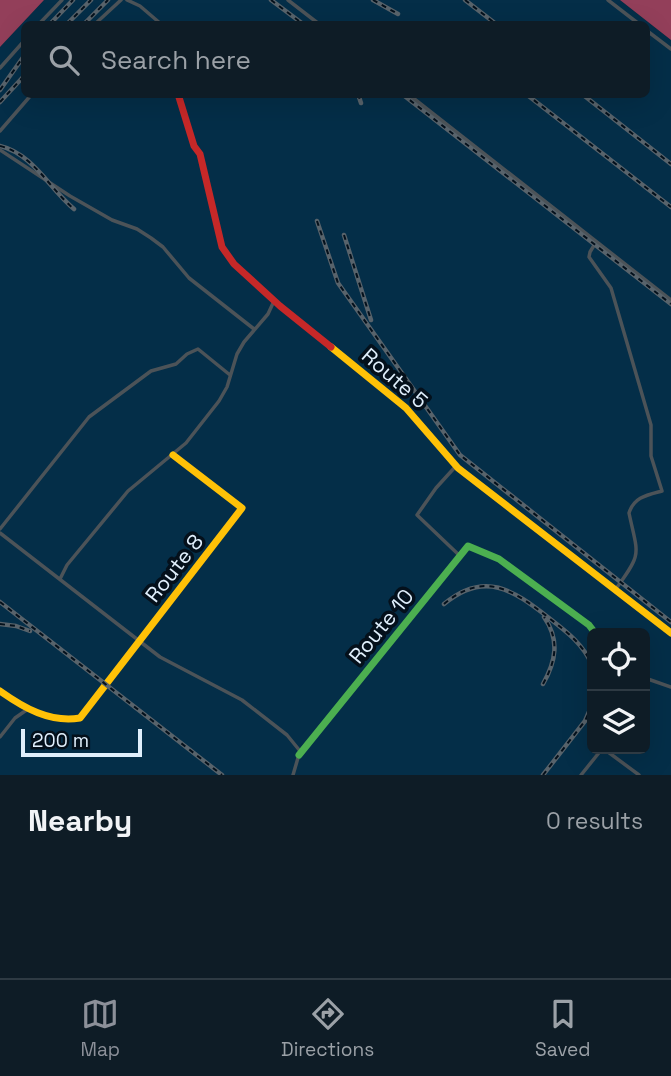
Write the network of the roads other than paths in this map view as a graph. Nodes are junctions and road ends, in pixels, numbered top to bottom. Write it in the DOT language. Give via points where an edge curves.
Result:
graph roads {
  1 [pos="62,0"];
  2 [pos="121,0"];
  3 [pos="127,0"];
  4 [pos="288,0"];
  5 [pos="608,0"];
  6 [pos="42,21"];
  7 [pos="98,21"];
  8 [pos="158,21"];
  9 [pos="315,21"];
  10 [pos="635,21"];
  11 [pos="650,33"];
  12 [pos="21,44"];
  13 [pos="671,49"];
  14 [pos="0,68"];
  15 [pos="29,98"];
  16 [pos="179,98"];
  17 [pos="413,98"];
  18 [pos="0,131"];
  19 [pos="0,150"];
  20 [pos="596,242"];
  21 [pos="671,300"];
  22 [pos="274,301"];
  23 [pos="254,329"];
  24 [pos="230,375"];
  25 [pos="173,455"];
  26 [pos="456,466"];
  27 [pos="0,531"];
  28 [pos="460,556"];
  29 [pos="60,579"];
  30 [pos="615,590"];
  31 [pos="591,628"];
  32 [pos="671,633"];
  33 [pos="140,642"];
  34 [pos="650,679"];
  35 [pos="671,687"];
  36 [pos="0,691"];
  37 [pos="28,709"];
  38 [pos="0,737"];
  39 [pos="599,754"];
  40 [pos="610,754"];
  41 [pos="299,755"];
  42 [pos="293,775"];
  43 [pos="581,775"];
  44 [pos="639,775"];
  1 -- 6 [label="street"];
  2 -- 7 [label="street"];
  3 -- 8 [label="street"];
  4 -- 9 [label="street"];
  5 -- 10 [label="street"];
  11 -- 13 [label="street"];
  12 -- 14 [label="street"];
  15 -- 18 [label="street"];
  16 -- 22 [label="street, Route 5" via="200,154 222,247"];
  17 -- 20 [label="street"];
  19 -- 23 [label="street" via="91,208 152,238 189,278"];
  20 -- 21 [label="street"];
  20 -- 30 [label="street" via="589,257 611,288 651,425 651,456 662,491 641,497 630,508 638,549 633,566"];
  22 -- 23 [label="street"];
  22 -- 26 [label="street, Route 5" via="406,408"];
  23 -- 24 [label="street" via="237,354"];
  24 -- 25 [label="street" via="219,401"];
  24 -- 27 [label="street" via="198,349 176,365 151,371 89,417"];
  25 -- 29 [label="street" via="128,491"];
  25 -- 33 [label="street, Route 8" via="242,508"];
  26 -- 28 [label="street" via="417,515"];
  26 -- 30 [label="street, Route 5"];
  27 -- 29 [label="street"];
  28 -- 31 [label="street" via="468,546 499,559"];
  28 -- 41 [label="street, Route 10"];
  29 -- 33 [label="street"];
  30 -- 32 [label="street, Route 5"];
  33 -- 37 [label="street, Route 8" via="80,718 63,719"];
  33 -- 41 [label="street" via="176,667 242,700 288,735"];
  34 -- 35 [label="street"];
  36 -- 37 [label="street"];
  37 -- 38 [label="street"];
  39 -- 43 [label="street"];
  40 -- 44 [label="street"];
  41 -- 42 [label="street"];
}
